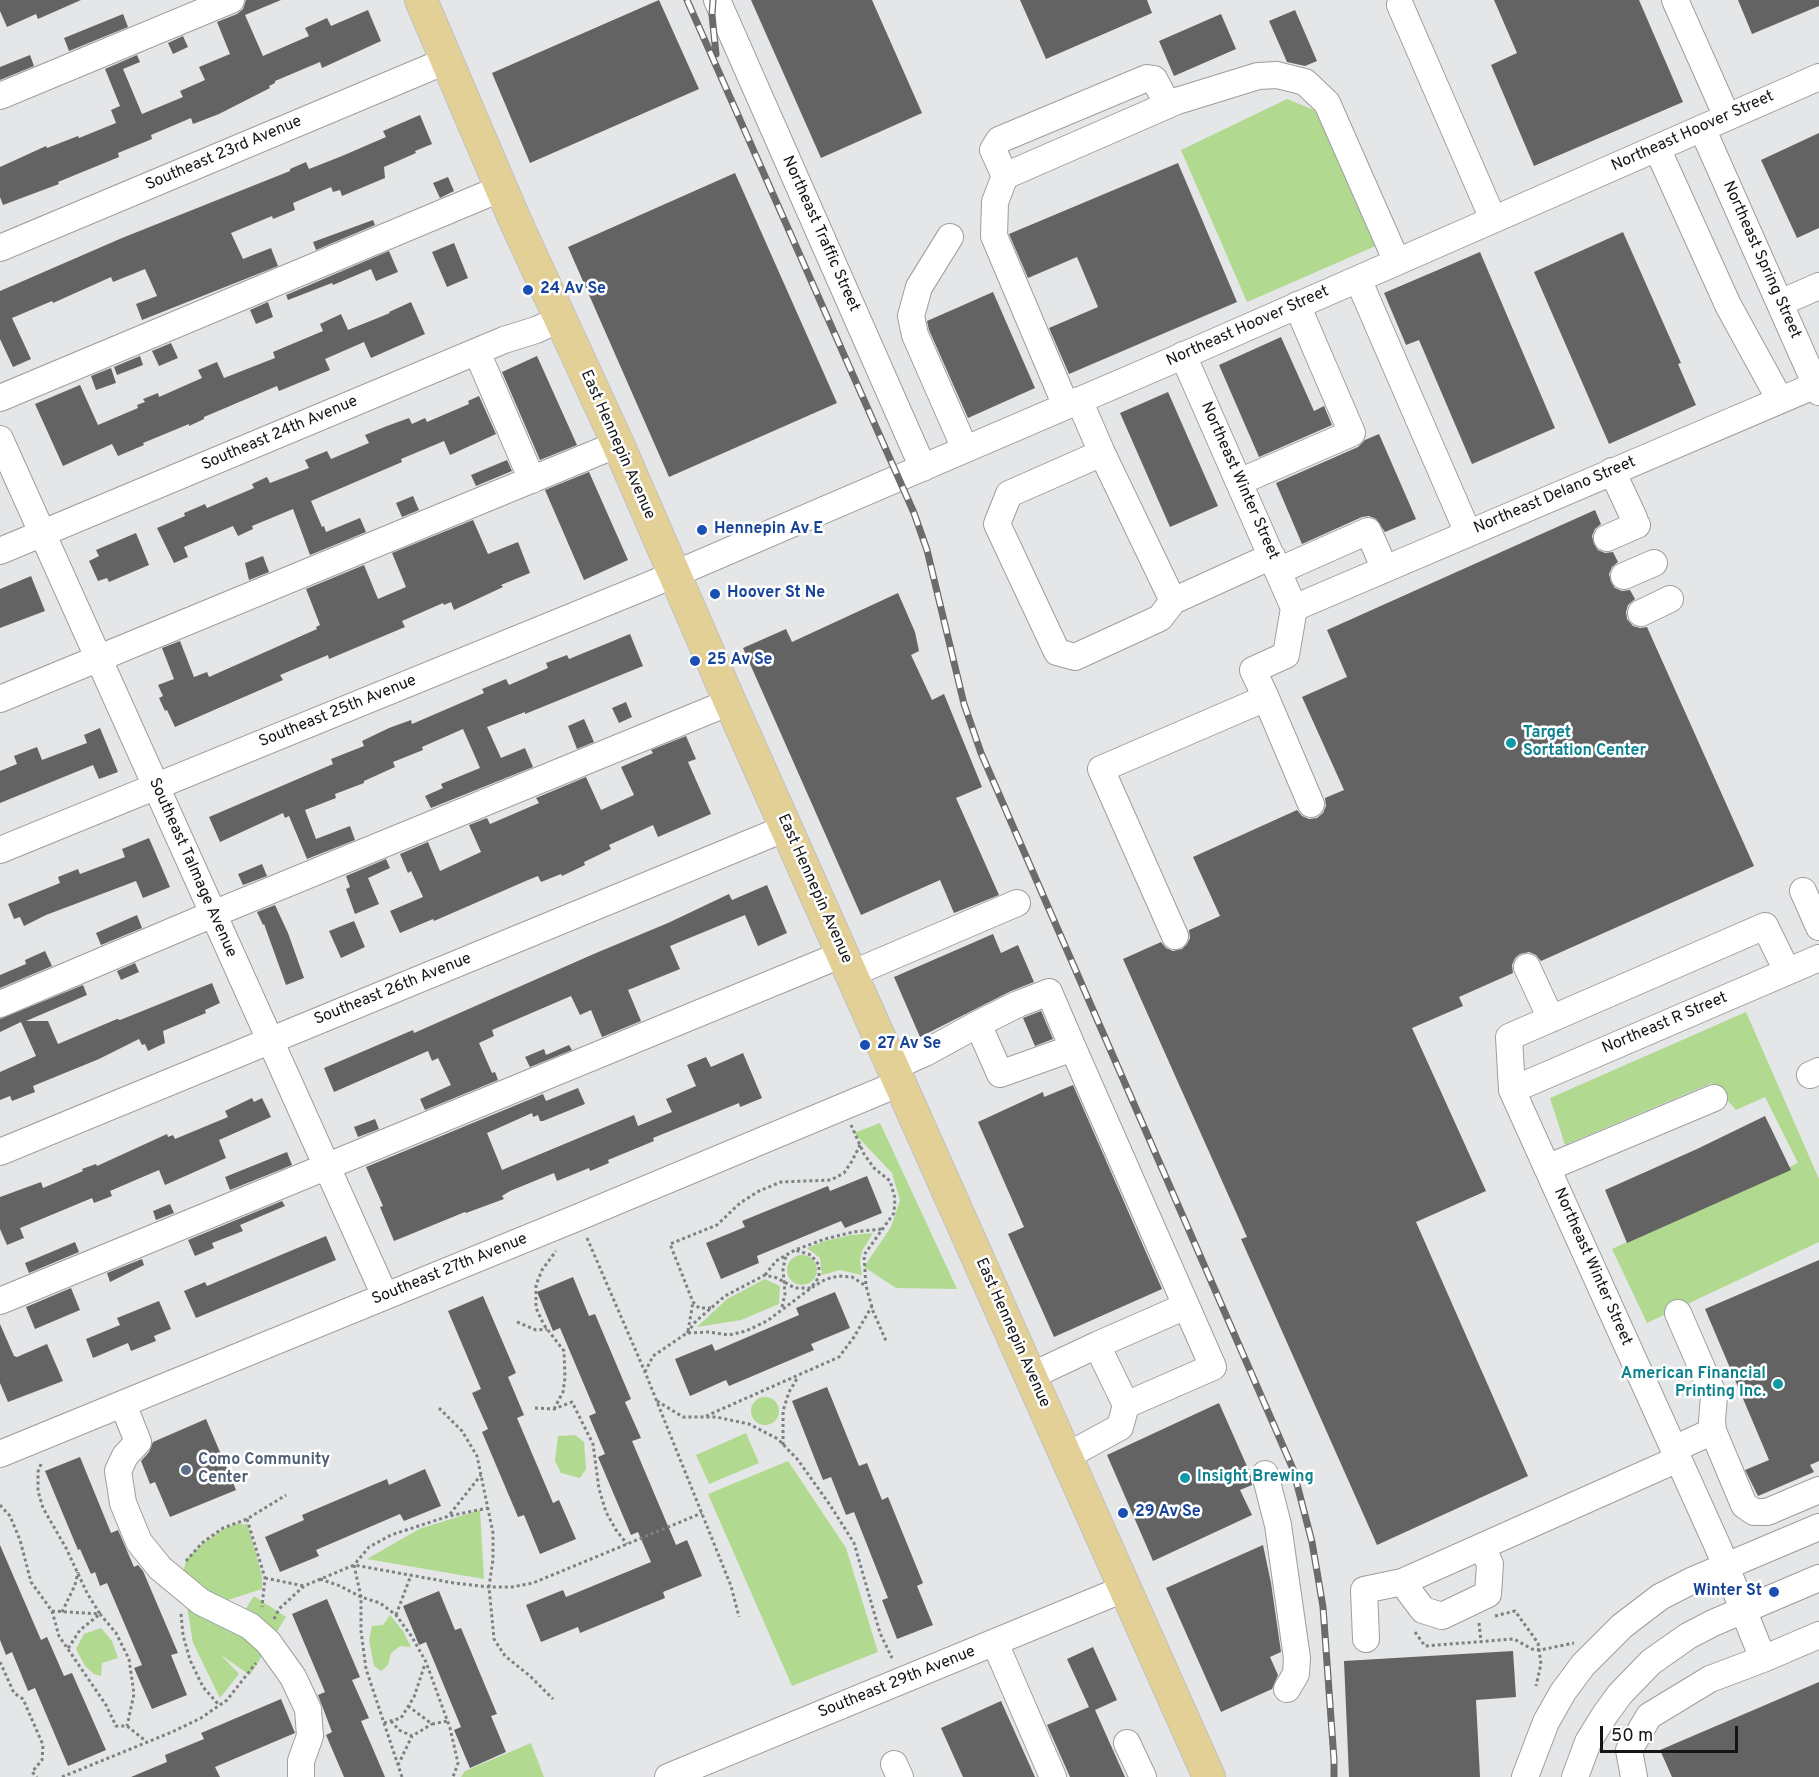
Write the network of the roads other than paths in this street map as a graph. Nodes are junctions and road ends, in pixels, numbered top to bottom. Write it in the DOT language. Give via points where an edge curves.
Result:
graph roads {
  1 [pos="231,0"];
  2 [pos="421,0"];
  3 [pos="717,0"];
  4 [pos="1675,0"];
  5 [pos="1400,5"];
  6 [pos="448,60"];
  7 [pos="1819,77"];
  8 [pos="0,96"];
  9 [pos="1168,105"];
  10 [pos="1727,117"];
  11 [pos="1702,128"];
  12 [pos="1657,148"];
  13 [pos="1005,176"];
  14 [pos="502,188"];
  15 [pos="1493,219"];
  16 [pos="950,237"];
  17 [pos="0,248"];
  18 [pos="1397,262"];
  19 [pos="1358,279"];
  20 [pos="1819,285"];
  21 [pos="1780,303"];
  22 [pos="1297,305"];
  23 [pos="560,319"];
  24 [pos="477,352"];
  25 [pos="1183,355"];
  26 [pos="1817,388"];
  27 [pos="0,398"];
  28 [pos="1780,400"];
  29 [pos="1073,403"];
  30 [pos="0,439"];
  31 [pos="618,444"];
  32 [pos="965,449"];
  33 [pos="1102,453"];
  34 [pos="923,468"];
  35 [pos="1612,471"];
  36 [pos="532,480"];
  37 [pos="1239,482"];
  38 [pos="1468,533"];
  39 [pos="42,534"];
  40 [pos="1607,538"];
  41 [pos="0,551"];
  42 [pos="1275,563"];
  43 [pos="1654,563"];
  44 [pos="1384,569"];
  45 [pos="675,574"];
  46 [pos="1624,576"];
  47 [pos="1670,599"];
  48 [pos="1173,601"];
  49 [pos="1294,608"];
  50 [pos="1641,613"];
  51 [pos="97,658"];
  52 [pos="1266,698"];
  53 [pos="0,699"];
  54 [pos="730,702"];
  55 [pos="155,786"];
  56 [pos="1311,804"];
  57 [pos="786,828"];
  58 [pos="0,850"];
  59 [pos="1803,891"];
  60 [pos="1017,903"];
  61 [pos="213,914"];
  62 [pos="1819,927"];
  63 [pos="1175,936"];
  64 [pos="1819,958"];
  65 [pos="847,964"];
  66 [pos="1527,967"];
  67 [pos="1786,971"];
  68 [pos="0,1004"];
  69 [pos="1551,1019"];
  70 [pos="978,1024"];
  71 [pos="270,1041"];
  72 [pos="1073,1048"];
  73 [pos="897,1075"];
  74 [pos="1512,1090"];
  75 [pos="1714,1098"];
  76 [pos="0,1152"];
  77 [pos="328,1167"];
  78 [pos="1547,1168"];
  79 [pos="385,1296"];
  80 [pos="0,1301"];
  81 [pos="1186,1306"];
  82 [pos="1678,1313"];
  83 [pos="1097,1345"];
  84 [pos="1031,1376"];
  85 [pos="123,1404"];
  86 [pos="1126,1405"];
  87 [pos="1713,1431"];
  88 [pos="0,1454"];
  89 [pos="1676,1454"];
  90 [pos="1067,1456"];
  91 [pos="1265,1474"];
  92 [pos="1819,1490"];
  93 [pos="1819,1527"];
  94 [pos="1482,1547"];
  95 [pos="1726,1566"];
  96 [pos="1819,1578"];
  97 [pos="1402,1582"];
  98 [pos="1126,1588"];
  99 [pos="1744,1610"];
  100 [pos="1819,1635"];
  101 [pos="1366,1639"];
  102 [pos="995,1643"];
  103 [pos="1763,1659"];
  104 [pos="1287,1689"];
  105 [pos="1127,1743"];
  106 [pos="301,1777"];
  107 [pos="668,1777"];
  108 [pos="1053,1777"];
  109 [pos="1143,1777"];
  110 [pos="1209,1777"];
  111 [pos="1525,1777"];
  112 [pos="1575,1777"];
  113 [pos="1634,1777"];
  1 -- 8 [label="street"];
  2 -- 6 [label="main road, East Hennepin Avenue"];
  3 -- 34 [label="street, Northeast Traffic Street"];
  4 -- 10 [label="street"];
  5 -- 15 [label="street"];
  6 -- 14 [label="main road, East Hennepin Avenue"];
  6 -- 17 [label="street, Southeast 23rd Avenue"];
  7 -- 10 [label="street, Northeast Hoover Street"];
  9 -- 13 [label="street"];
  9 -- 13 [label="street" via="1154,79 1147,78 999,140 993,150"];
  9 -- 18 [label="street" via="1258,76 1277,75 1305,82 1327,103"];
  10 -- 11 [label="street, Northeast Hoover Street"];
  11 -- 12 [label="street, Northeast Hoover Street"];
  11 -- 21 [label="street, Northeast Spring Street"];
  12 -- 15 [label="street, Northeast Hoover Street"];
  12 -- 28 [label="street" via="1728,305"];
  13 -- 29 [label="street" via="995,202 994,236"];
  14 -- 23 [label="main road, East Hennepin Avenue"];
  14 -- 27 [label="street"];
  15 -- 18 [label="street, Northeast Hoover Street"];
  16 -- 32 [label="street" via="919,287 911,316 915,335"];
  18 -- 19 [label="street, Northeast Hoover Street"];
  19 -- 22 [label="street, Northeast Hoover Street"];
  19 -- 38 [label="street"];
  20 -- 21 [label="street"];
  21 -- 26 [label="street, Northeast Spring Street"];
  22 -- 25 [label="street, Northeast Hoover Street"];
  22 -- 37 [label="street" via="1352,433"];
  23 -- 24 [label="street, Southeast 24th Avenue"];
  23 -- 31 [label="main road, East Hennepin Avenue"];
  24 -- 36 [label="street"];
  24 -- 39 [label="street, Southeast 24th Avenue"];
  25 -- 29 [label="street, Northeast Hoover Street"];
  25 -- 37 [label="street, Northeast Winter Street"];
  26 -- 28 [label="street, Northeast Delano Street"];
  28 -- 35 [label="street, Northeast Delano Street"];
  29 -- 32 [label="street, Northeast Hoover Street"];
  29 -- 33 [label="street"];
  30 -- 39 [label="street, Southeast Talmage Avenue"];
  31 -- 36 [label="street"];
  31 -- 45 [label="main road, East Hennepin Avenue"];
  32 -- 34 [label="street, Northeast Hoover Street"];
  33 -- 48 [label="street"];
  33 -- 48 [label="street" via="1009,494 997,524 1057,652 1075,657 1160,618"];
  34 -- 45 [label="street, Northeast Hoover Street"];
  35 -- 38 [label="street, Northeast Delano Street"];
  35 -- 40 [label="street" via="1636,522"];
  36 -- 51 [label="street"];
  37 -- 42 [label="street, Northeast Winter Street"];
  38 -- 44 [label="street, Northeast Delano Street"];
  39 -- 41 [label="street, Southeast 24th Avenue"];
  39 -- 51 [label="street, Southeast Talmage Avenue"];
  42 -- 44 [label="street" via="1368,531"];
  42 -- 48 [label="street"];
  42 -- 49 [label="street, Northeast Winter Street"];
  43 -- 46 [label="street"];
  44 -- 49 [label="street, Northeast Delano Street"];
  45 -- 54 [label="main road, East Hennepin Avenue"];
  45 -- 55 [label="street, Southeast 25th Avenue"];
  47 -- 50 [label="street"];
  49 -- 52 [label="street" via="1286,655 1253,670"];
  51 -- 53 [label="street"];
  51 -- 55 [label="street, Southeast Talmage Avenue"];
  52 -- 56 [label="street"];
  52 -- 63 [label="street" via="1101,769"];
  54 -- 57 [label="main road, East Hennepin Avenue"];
  54 -- 61 [label="street"];
  55 -- 58 [label="street, Southeast 25th Avenue"];
  55 -- 61 [label="street, Southeast Talmage Avenue"];
  57 -- 65 [label="main road, East Hennepin Avenue"];
  57 -- 71 [label="street, Southeast 26th Avenue"];
  59 -- 62 [label="street"];
  60 -- 65 [label="street"];
  61 -- 68 [label="street"];
  61 -- 71 [label="street, Southeast Talmage Avenue"];
  64 -- 67 [label="street, Northeast R Street"];
  65 -- 73 [label="main road, East Hennepin Avenue"];
  65 -- 77 [label="street"];
  66 -- 69 [label="street"];
  67 -- 69 [label="street" via="1765,926"];
  67 -- 74 [label="street, Northeast R Street"];
  69 -- 74 [label="street" via="1509,1037"];
  70 -- 72 [label="street" via="1000,1074"];
  70 -- 72 [label="street, Southeast 27th Avenue" via="1049,992"];
  70 -- 73 [label="street, Southeast 27th Avenue" via="925,1053"];
  71 -- 76 [label="street, Southeast 26th Avenue"];
  71 -- 77 [label="street, Southeast Talmage Avenue"];
  72 -- 81 [label="street"];
  73 -- 79 [label="street, Southeast 27th Avenue" via="843,1107"];
  73 -- 84 [label="main road, East Hennepin Avenue"];
  74 -- 78 [label="street, Northeast Winter Street"];
  75 -- 78 [label="street"];
  77 -- 79 [label="street, Southeast Talmage Avenue"];
  77 -- 80 [label="street"];
  78 -- 89 [label="street, Northeast Winter Street"];
  79 -- 85 [label="street, Southeast 27th Avenue"];
  81 -- 83 [label="street"];
  81 -- 86 [label="street" via="1213,1367"];
  82 -- 87 [label="street" via="1714,1396"];
  83 -- 84 [label="street"];
  83 -- 86 [label="street"];
  84 -- 90 [label="main road, East Hennepin Avenue"];
  85 -- 88 [label="street, Southeast 27th Avenue"];
  85 -- 106 [label="street" via="138,1442 118,1471 123,1503 139,1542 160,1568 201,1602 259,1634 293,1677 308,1709 309,1736 301,1761"];
  86 -- 90 [label="street" via="1120,1426"];
  87 -- 89 [label="street"];
  87 -- 92 [label="street" via="1748,1509 1759,1514 1767,1512"];
  89 -- 94 [label="street"];
  89 -- 95 [label="street, Northeast Winter Street"];
  90 -- 98 [label="main road, East Hennepin Avenue"];
  91 -- 104 [label="street" via="1278,1525 1297,1659 1296,1674"];
  93 -- 95 [label="street"];
  94 -- 97 [label="street"];
  94 -- 97 [label="street" via="1490,1564 1488,1594 1442,1616 1423,1610"];
  95 -- 99 [label="street, Northeast Winter Street"];
  95 -- 111 [label="street" via="1660,1598 1605,1640 1563,1692 1546,1722"];
  96 -- 99 [label="street"];
  97 -- 101 [label="street" via="1364,1590"];
  98 -- 102 [label="street, Southeast 29th Avenue"];
  98 -- 110 [label="main road, East Hennepin Avenue"];
  99 -- 103 [label="street, Northeast Winter Street"];
  99 -- 112 [label="street" via="1688,1636 1638,1675 1604,1716 1588,1742"];
  100 -- 103 [label="street"];
  102 -- 107 [label="street, Southeast 29th Avenue"];
  102 -- 108 [label="street"];
  103 -- 113 [label="street" via="1710,1679 1649,1716 1629,1750"];
  105 -- 109 [label="street"];
}
